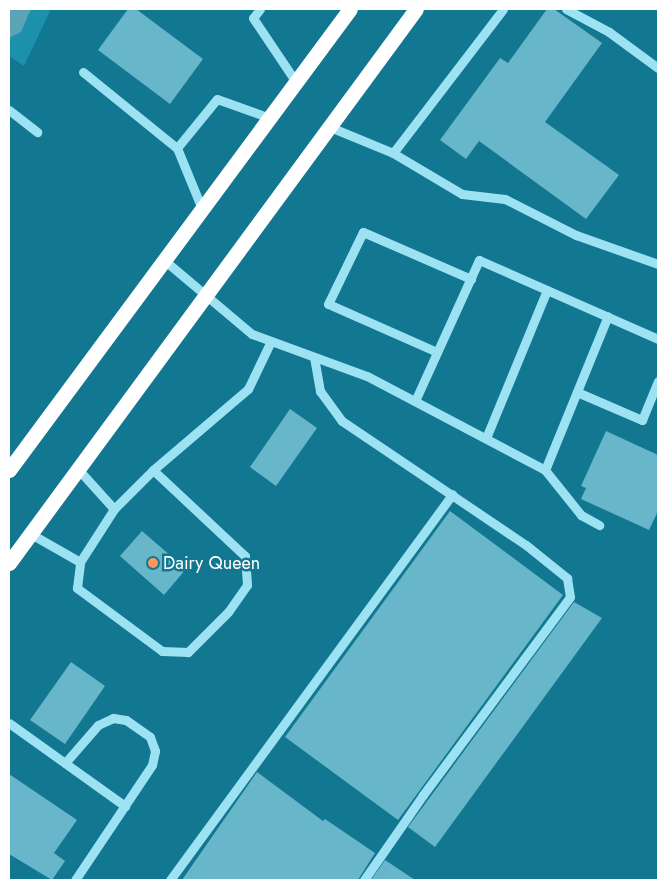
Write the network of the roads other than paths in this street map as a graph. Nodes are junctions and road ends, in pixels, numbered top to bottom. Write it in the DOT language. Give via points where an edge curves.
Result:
graph roads {
  1 [pos="260,9"];
  2 [pos="350,9"];
  3 [pos="416,9"];
  4 [pos="503,9"];
  5 [pos="566,9"];
  6 [pos="658,68"];
  7 [pos="83,72"];
  8 [pos="296,82"];
  9 [pos="9,110"];
  10 [pos="270,118"];
  11 [pos="330,126"];
  12 [pos="37,132"];
  13 [pos="177,148"];
  14 [pos="393,153"];
  15 [pos="202,209"];
  16 [pos="164,260"];
  17 [pos="658,264"];
  18 [pos="471,279"];
  19 [pos="547,290"];
  20 [pos="205,295"];
  21 [pos="608,316"];
  22 [pos="658,339"];
  23 [pos="271,341"];
  24 [pos="438,352"];
  25 [pos="314,357"];
  26 [pos="658,380"];
  27 [pos="577,392"];
  28 [pos="415,401"];
  29 [pos="486,438"];
  30 [pos="10,466"];
  31 [pos="78,469"];
  32 [pos="153,470"];
  33 [pos="545,470"];
  34 [pos="452,494"];
  35 [pos="114,509"];
  36 [pos="598,525"];
  37 [pos="31,534"];
  38 [pos="80,562"];
  39 [pos="9,563"];
  40 [pos="9,723"];
  41 [pos="65,763"];
  42 [pos="125,806"];
  43 [pos="74,880"];
  44 [pos="170,880"];
  45 [pos="364,880"];
  1 -- 8 [label="street" via="253,18"];
  2 -- 8 [label="highway"];
  3 -- 11 [label="highway"];
  4 -- 14 [label="street"];
  5 -- 6 [label="street" via="609,32"];
  7 -- 13 [label="street"];
  8 -- 10 [label="highway"];
  9 -- 12 [label="street"];
  10 -- 13 [label="street" via="217,99"];
  10 -- 15 [label="highway"];
  11 -- 14 [label="street"];
  11 -- 20 [label="highway"];
  13 -- 15 [label="street"];
  14 -- 17 [label="street" via="462,194 505,199 576,235"];
  15 -- 16 [label="highway"];
  16 -- 20 [label="street"];
  16 -- 30 [label="highway"];
  18 -- 19 [label="street" via="479,260"];
  18 -- 24 [label="street"];
  18 -- 24 [label="street" via="363,232 328,304"];
  19 -- 21 [label="street"];
  19 -- 29 [label="street"];
  20 -- 23 [label="street" via="252,334"];
  20 -- 31 [label="highway"];
  21 -- 22 [label="street"];
  21 -- 27 [label="street"];
  23 -- 25 [label="street"];
  23 -- 32 [label="street" via="248,389"];
  24 -- 28 [label="street"];
  25 -- 28 [label="street" via="367,376"];
  25 -- 34 [label="street" via="320,391 342,421"];
  26 -- 27 [label="street" via="642,420"];
  27 -- 33 [label="street"];
  28 -- 29 [label="street"];
  29 -- 33 [label="street"];
  31 -- 35 [label="street"];
  31 -- 37 [label="highway"];
  32 -- 35 [label="street"];
  32 -- 38 [label="street" via="245,556 247,585 228,612 188,652 162,651 77,588"];
  33 -- 36 [label="street" via="581,515"];
  34 -- 44 [label="street"];
  34 -- 45 [label="street" via="567,578 570,597 422,795"];
  35 -- 38 [label="street"];
  37 -- 38 [label="street"];
  37 -- 39 [label="highway"];
  40 -- 41 [label="street"];
  41 -- 42 [label="street"];
  41 -- 42 [label="street" via="98,725 114,718 126,720 150,737 155,751 152,765"];
  42 -- 43 [label="street"];
}
